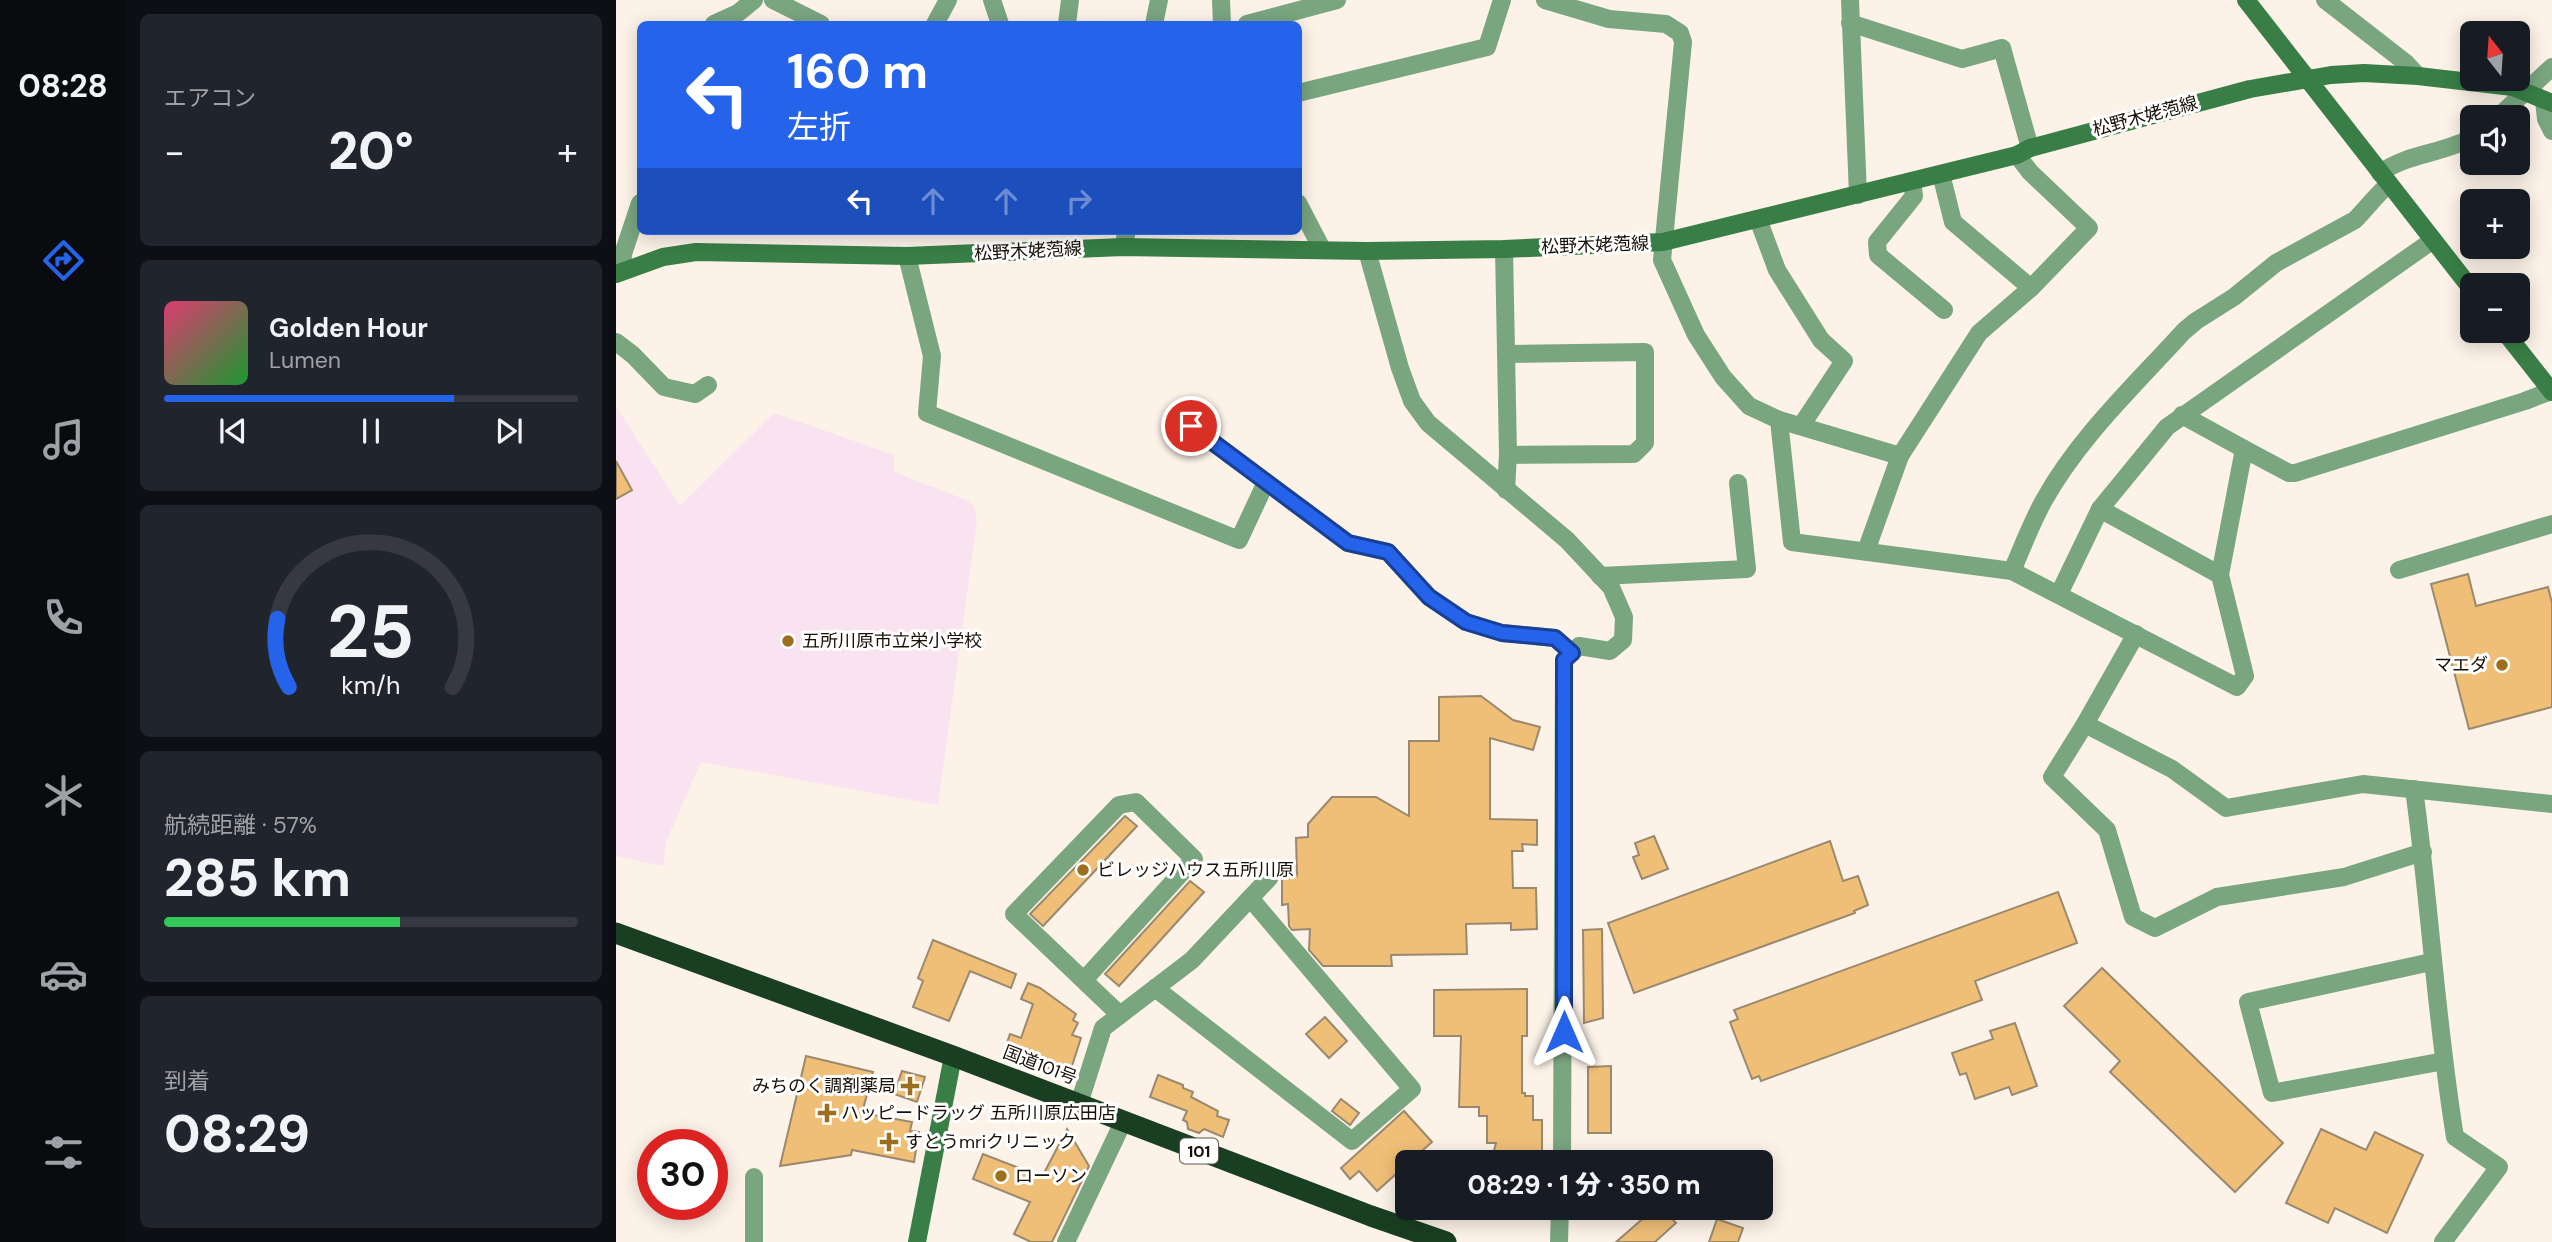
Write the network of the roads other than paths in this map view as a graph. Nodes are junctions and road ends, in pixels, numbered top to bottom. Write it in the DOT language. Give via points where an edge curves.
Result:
graph roads {
  1 [pos="754,0"];
  2 [pos="773,0"];
  3 [pos="948,0"];
  4 [pos="992,0"];
  5 [pos="1070,0"];
  6 [pos="1159,0"];
  7 [pos="1221,0"];
  8 [pos="1337,0"];
  9 [pos="1502,0"];
  10 [pos="1545,0"];
  11 [pos="1850,0"];
  12 [pos="2246,0"];
  13 [pos="2325,0"];
  14 [pos="732,6"];
  15 [pos="717,21"];
  16 [pos="815,21"];
  17 [pos="937,21"];
  18 [pos="999,21"];
  19 [pos="1067,21"];
  20 [pos="1155,21"];
  21 [pos="1222,21"];
  22 [pos="1258,21"];
  23 [pos="1850,23"];
  24 [pos="2552,67"];
  25 [pos="2418,76"];
  26 [pos="2305,78"];
  27 [pos="2460,81"];
  28 [pos="2530,88"];
  29 [pos="2527,91"];
  30 [pos="1302,92"];
  31 [pos="2548,102"];
  32 [pos="2511,105"];
  33 [pos="2552,131"];
  34 [pos="2460,143"];
  35 [pos="2024,151"];
  36 [pos="1941,174"];
  37 [pos="2384,179"];
  38 [pos="1912,181"];
  39 [pos="1858,195"];
  40 [pos="1302,211"];
  41 [pos="637,212"];
  42 [pos="1758,219"];
  43 [pos="1125,239"];
  44 [pos="2432,240"];
  45 [pos="1662,242"];
  46 [pos="1322,249"];
  47 [pos="1504,249"];
  48 [pos="1367,251"];
  49 [pos="907,256"];
  50 [pos="619,272"];
  51 [pos="2460,275"];
  52 [pos="2031,288"];
  53 [pos="1944,310"];
  54 [pos="616,342"];
  55 [pos="2514,343"];
  56 [pos="1506,354"];
  57 [pos="708,386"];
  58 [pos="2552,391"];
  59 [pos="2182,415"];
  60 [pos="1779,420"];
  61 [pos="1191,426"];
  62 [pos="1801,426"];
  63 [pos="2244,449"];
  64 [pos="1508,455"];
  65 [pos="1900,456"];
  66 [pos="1266,482"];
  67 [pos="1738,484"];
  68 [pos="1506,490"];
  69 [pos="2100,509"];
  70 [pos="2552,524"];
  71 [pos="1866,551"];
  72 [pos="2399,570"];
  73 [pos="2012,571"];
  74 [pos="2220,575"];
  75 [pos="1600,576"];
  76 [pos="2059,594"];
  77 [pos="2136,634"];
  78 [pos="1572,653"];
  79 [pos="2085,724"];
  80 [pos="2414,789"];
  81 [pos="2552,804"];
  82 [pos="2423,852"];
  83 [pos="1270,877"];
  84 [pos="1250,898"];
  85 [pos="616,933"];
  86 [pos="2431,962"];
  87 [pos="1084,980"];
  88 [pos="1155,988"];
  89 [pos="1120,1015"];
  90 [pos="953,1056"];
  91 [pos="2444,1061"];
  92 [pos="1079,1104"];
  93 [pos="1123,1122"];
  94 [pos="1562,1150"];
  95 [pos="754,1177"];
  96 [pos="1560,1220"];
  97 [pos="754,1242"];
  98 [pos="917,1242"];
  99 [pos="1066,1242"];
  100 [pos="1446,1242"];
  101 [pos="1559,1242"];
  102 [pos="2443,1242"];
  1 -- 14 [label="street"];
  2 -- 16 [label="street"];
  3 -- 17 [label="street"];
  4 -- 18 [label="street"];
  5 -- 19 [label="street"];
  6 -- 20 [label="street"];
  7 -- 21 [label="street"];
  8 -- 22 [label="street"];
  9 -- 30 [label="street" via="1487,47"];
  10 -- 45 [label="street" via="1609,19 1666,24 1680,33 1683,43"];
  11 -- 23 [label="street"];
  12 -- 26 [label="main road"];
  13 -- 25 [label="street"];
  14 -- 15 [label="street"];
  23 -- 35 [label="street" via="1962,59 2001,48"];
  23 -- 39 [label="street"];
  24 -- 28 [label="street"];
  25 -- 26 [label="main road, 松野木姥萢線" via="2364,73"];
  25 -- 27 [label="main road, 松野木姥萢線"];
  26 -- 35 [label="main road, 松野木姥萢線"];
  26 -- 37 [label="main road"];
  29 -- 31 [label="main road, 松野木姥萢線"];
  29 -- 32 [label="street"];
  31 -- 33 [label="street" via="2546,119"];
  34 -- 37 [label="street" via="2403,160"];
  35 -- 36 [label="main road, 松野木姥萢線"];
  35 -- 52 [label="street" via="2030,172 2089,228"];
  36 -- 38 [label="main road, 松野木姥萢線"];
  36 -- 52 [label="street" via="1953,222"];
  37 -- 44 [label="main road"];
  37 -- 73 [label="street" via="2355,220 2276,263 2184,331 2062,472 2043,501"];
  38 -- 39 [label="main road, 松野木姥萢線"];
  38 -- 53 [label="street" via="1914,196 1877,242 1878,255"];
  39 -- 42 [label="main road, 松野木姥萢線"];
  40 -- 46 [label="street"];
  41 -- 50 [label="street"];
  42 -- 45 [label="main road, 松野木姥萢線"];
  42 -- 62 [label="street" via="1777,270 1821,340 1844,361"];
  43 -- 46 [label="main road, 松野木姥萢線"];
  43 -- 49 [label="main road, 松野木姥萢線"];
  44 -- 51 [label="main road"];
  44 -- 59 [label="street"];
  45 -- 47 [label="main road, 松野木姥萢線"];
  45 -- 60 [label="street" via="1662,260 1696,335 1723,377 1749,406"];
  46 -- 48 [label="main road, 松野木姥萢線"];
  47 -- 48 [label="main road, 松野木姥萢線"];
  47 -- 56 [label="street"];
  48 -- 68 [label="street" via="1412,401 1428,423"];
  49 -- 50 [label="main road, 松野木姥萢線" via="696,252"];
  49 -- 66 [label="street" via="932,356 927,413 1239,540"];
  52 -- 65 [label="street" via="1979,333"];
  54 -- 57 [label="street" via="664,387 695,394"];
  55 -- 58 [label="main road"];
  56 -- 64 [label="street"];
  56 -- 64 [label="street" via="1645,352 1645,443 1634,454"];
  58 -- 63 [label="street" via="2290,474"];
  59 -- 63 [label="street"];
  59 -- 69 [label="street"];
  60 -- 62 [label="street"];
  60 -- 71 [label="street" via="1792,542"];
  61 -- 66 [label="street"];
  62 -- 65 [label="street"];
  63 -- 74 [label="street"];
  64 -- 68 [label="street"];
  65 -- 71 [label="street"];
  66 -- 78 [label="street" via="1348,543 1388,552 1429,597 1466,622 1502,633 1555,638"];
  67 -- 75 [label="street" via="1747,569"];
  68 -- 75 [label="street" via="1567,540"];
  69 -- 74 [label="street"];
  69 -- 76 [label="street"];
  70 -- 72 [label="street"];
  71 -- 73 [label="street"];
  73 -- 76 [label="street"];
  74 -- 77 [label="street" via="2245,676 2237,687"];
  75 -- 78 [label="street" via="1611,587 1624,617 1623,640 1610,651 1579,646"];
  76 -- 77 [label="street"];
  77 -- 79 [label="street"];
  78 -- 94 [label="street" via="1564,660"];
  79 -- 80 [label="street" via="2172,769 2226,808 2363,784"];
  79 -- 82 [label="street" via="2052,777 2107,830 2133,917 2155,928 2217,897 2344,877"];
  80 -- 81 [label="street"];
  80 -- 82 [label="street"];
  82 -- 86 [label="street"];
  83 -- 84 [label="street"];
  84 -- 88 [label="street" via="1192,960"];
  84 -- 88 [label="street" via="1412,1090 1352,1141"];
  85 -- 90 [label="highway, 国道101号 / 101"];
  86 -- 91 [label="street"];
  86 -- 91 [label="street" via="2248,1002 2272,1093"];
  87 -- 87 [label="street" via="1014,914 1119,805 1136,802 1194,859"];
  87 -- 89 [label="street"];
  88 -- 89 [label="street"];
  89 -- 92 [label="street" via="1103,1028"];
  90 -- 92 [label="highway, 国道101号 / 101"];
  90 -- 98 [label="main road"];
  91 -- 102 [label="street" via="2455,1137 2500,1167"];
  92 -- 93 [label="highway, 国道101号 / 101"];
  93 -- 99 [label="street"];
  93 -- 100 [label="highway, 国道101号 / 101"];
  95 -- 97 [label="street"];
  96 -- 101 [label="street"];
}
